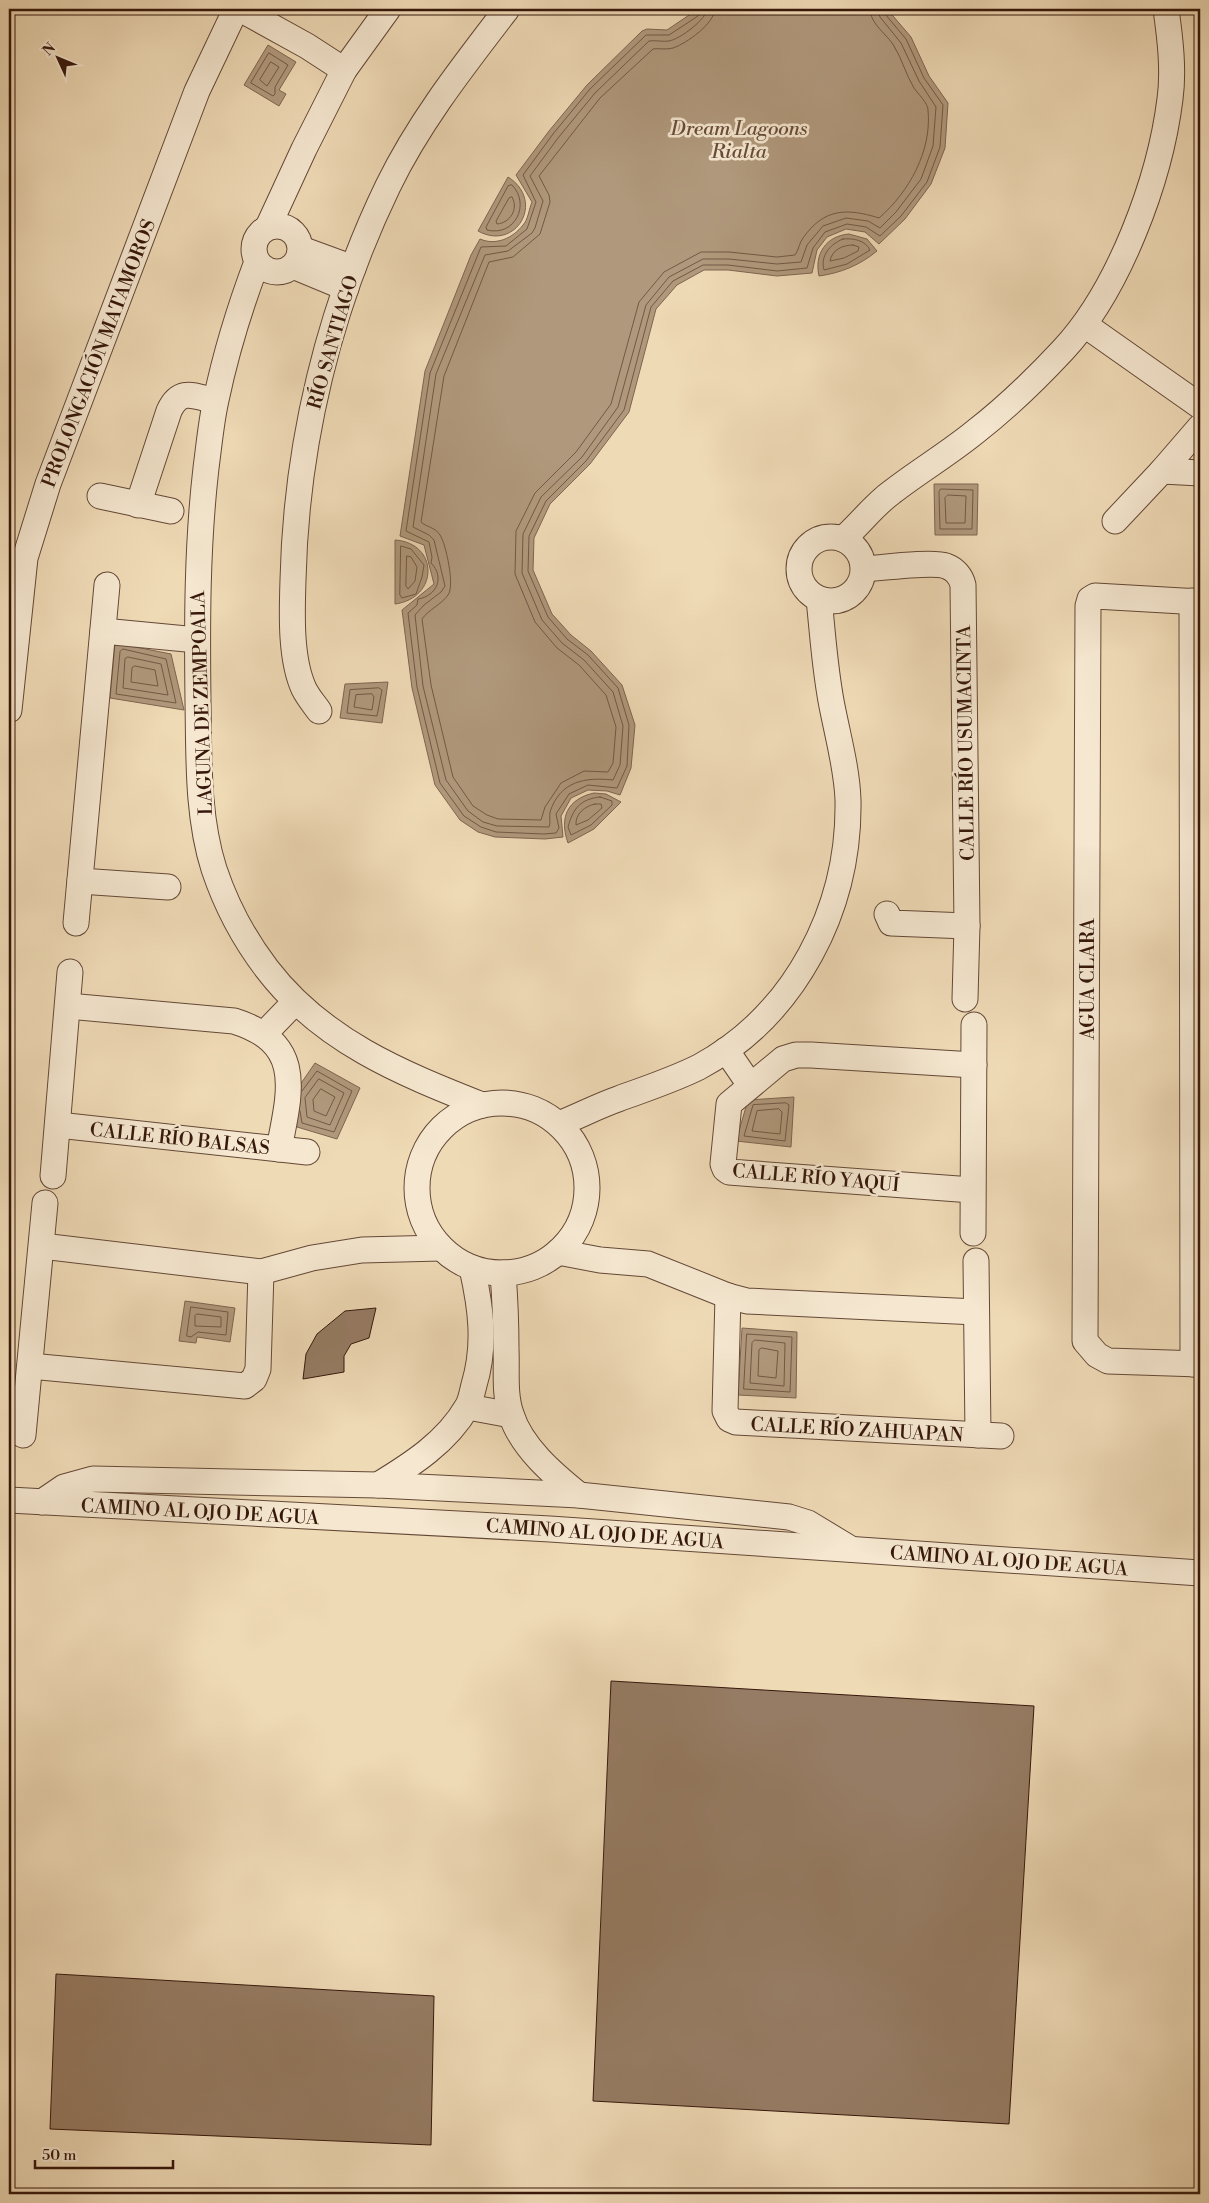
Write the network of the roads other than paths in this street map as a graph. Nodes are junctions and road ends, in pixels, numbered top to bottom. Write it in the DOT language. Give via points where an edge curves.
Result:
graph roads {
  1 [pos="238,9"];
  2 [pos="388,9"];
  3 [pos="507,9"];
  4 [pos="1166,9"];
  5 [pos="344,70"];
  6 [pos="268,228"];
  7 [pos="297,258"];
  8 [pos="257,262"];
  9 [pos="350,278"];
  10 [pos="1085,324"];
  11 [pos="215,401"];
  12 [pos="1200,406"];
  13 [pos="1200,427"];
  14 [pos="1162,471"];
  15 [pos="1200,473"];
  16 [pos="100,496"];
  17 [pos="138,505"];
  18 [pos="171,511"];
  19 [pos="1115,521"];
  20 [pos="843,539"];
  21 [pos="864,570"];
  22 [pos="107,585"];
  23 [pos="819,599"];
  24 [pos="1196,601"];
  25 [pos="103,630"];
  26 [pos="197,640"];
  27 [pos="9,710"];
  28 [pos="319,710"];
  29 [pos="80,881"];
  30 [pos="168,886"];
  31 [pos="888,914"];
  32 [pos="76,923"];
  33 [pos="967,926"];
  34 [pos="70,972"];
  35 [pos="965,999"];
  36 [pos="296,1002"];
  37 [pos="68,1006"];
  38 [pos="974,1025"];
  39 [pos="264,1034"];
  40 [pos="726,1050"];
  41 [pos="974,1065"];
  42 [pos="750,1085"];
  43 [pos="482,1105"];
  44 [pos="559,1124"];
  45 [pos="58,1125"];
  46 [pos="279,1148"];
  47 [pos="307,1152"];
  48 [pos="54,1176"];
  49 [pos="972,1190"];
  50 [pos="45,1203"];
  51 [pos="973,1233"];
  52 [pos="42,1246"];
  53 [pos="441,1248"];
  54 [pos="558,1252"];
  55 [pos="976,1261"];
  56 [pos="472,1268"];
  57 [pos="261,1272"];
  58 [pos="503,1273"];
  59 [pos="728,1296"];
  60 [pos="976,1312"];
  61 [pos="1197,1364"];
  62 [pos="30,1366"];
  63 [pos="468,1407"];
  64 [pos="511,1415"];
  65 [pos="23,1434"];
  66 [pos="378,1485"];
  67 [pos="579,1495"];
  68 [pos="9,1500"];
  69 [pos="42,1502"];
  70 [pos="851,1549"];
  71 [pos="1200,1574"];
  1 -- 5 [label="street"];
  1 -- 27 [label="street, PROLONGACIÓN MATAMOROS" via="197,91 48,484 25,558"];
  2 -- 5 [label="street"];
  3 -- 9 [label="street, RÍO SANTIAGO" via="455,77 389,184"];
  4 -- 10 [label="street" via="1171,97 1155,168 1140,217 1117,268"];
  5 -- 6 [label="street"];
  6 -- 7 [label="street" via="283,226 290,229 299,241"];
  6 -- 8 [label="street" via="256,238"];
  7 -- 8 [label="street" via="278,273 263,268"];
  7 -- 9 [label="street"];
  8 -- 11 [label="street, LAGUNA DE ZEMPOALA" via="234,324"];
  9 -- 28 [label="street, RÍO SANTIAGO" via="312,412 302,463 294,539 294,644 300,680"];
  10 -- 12 [label="street"];
  10 -- 20 [label="street" via="1004,408 975,433 890,493"];
  11 -- 17 [label="street" via="192,395 180,396 175,401"];
  11 -- 26 [label="street, LAGUNA DE ZEMPOALA" via="199,537"];
  13 -- 14 [label="street"];
  14 -- 15 [label="street"];
  14 -- 19 [label="street"];
  16 -- 17 [label="street"];
  17 -- 18 [label="street"];
  20 -- 21 [label="street" via="858,551"];
  20 -- 23 [label="street" via="823,538 801,557 800,577 810,594"];
  21 -- 23 [label="street" via="858,586 845,598"];
  21 -- 33 [label="street, CALLE RÍO USUMACINTA" via="937,564 953,569 962,581"];
  22 -- 25 [label="street"];
  23 -- 40 [label="street" via="826,668 845,761 848,800 847,837 840,878 819,940 798,978 766,1015"];
  24 -- 61 [label="street"];
  24 -- 61 [label="street, AGUA CLARA" via="1095,596 1088,606 1085,1341 1097,1355 1108,1361"];
  25 -- 26 [label="street"];
  25 -- 29 [label="street"];
  26 -- 36 [label="street, LAGUNA DE ZEMPOALA" via="200,768 204,817 214,867 245,939"];
  29 -- 30 [label="street"];
  29 -- 32 [label="street"];
  31 -- 33 [label="street" via="891,923"];
  33 -- 35 [label="street"];
  34 -- 37 [label="street"];
  36 -- 39 [label="street"];
  36 -- 43 [label="street, LAGUNA DE ZEMPOALA" via="353,1047 408,1076"];
  37 -- 39 [label="street, CALLE RÍO BALSAS" via="234,1022"];
  37 -- 45 [label="street"];
  38 -- 41 [label="street"];
  39 -- 46 [label="street, CALLE RÍO BALSAS" via="286,1061 289,1095"];
  40 -- 42 [label="street"];
  40 -- 44 [label="street" via="669,1081"];
  41 -- 42 [label="street, CALLE RÍO YAQUÍ" via="796,1055 783,1059"];
  41 -- 49 [label="street"];
  42 -- 49 [label="street, CALLE RÍO YAQUÍ" via="729,1104 723,1164 727,1171"];
  43 -- 44 [label="street" via="510,1102 536,1109"];
  43 -- 53 [label="street" via="458,1115 438,1131 424,1152 417,1177 418,1202 426,1227"];
  44 -- 54 [label="street" via="577,1147 587,1174 586,1202 576,1230"];
  45 -- 46 [label="street, CALLE RÍO BALSAS"];
  45 -- 48 [label="street"];
  46 -- 47 [label="street"];
  49 -- 51 [label="street"];
  50 -- 52 [label="street"];
  52 -- 57 [label="street"];
  52 -- 62 [label="street"];
  53 -- 56 [label="street"];
  53 -- 57 [label="street" via="362,1250 312,1258"];
  54 -- 58 [label="street" via="532,1267"];
  54 -- 59 [label="street" via="648,1264"];
  55 -- 60 [label="street, CALLE RÍO ZAHUAPAN"];
  56 -- 58 [label="street"];
  56 -- 63 [label="street" via="480,1306 482,1341"];
  57 -- 62 [label="street" via="258,1369 245,1386"];
  58 -- 64 [label="street"];
  59 -- 60 [label="street" via="747,1301"];
  59 -- 60 [label="street, CALLE RÍO ZAHUAPAN" via="726,1411 736,1422 989,1436"];
  62 -- 65 [label="street"];
  63 -- 64 [label="street"];
  63 -- 66 [label="street" via="433,1447"];
  64 -- 67 [label="street" via="541,1460"];
  66 -- 67 [label="street"];
  66 -- 69 [label="street" via="93,1478 64,1487"];
  67 -- 70 [label="street" via="789,1517 808,1523"];
  68 -- 69 [label="street, CAMINO AL OJO DE AGUA"];
  69 -- 70 [label="street, CAMINO AL OJO DE AGUA" via="550,1529"];
  70 -- 71 [label="street, CAMINO AL OJO DE AGUA"];
}
